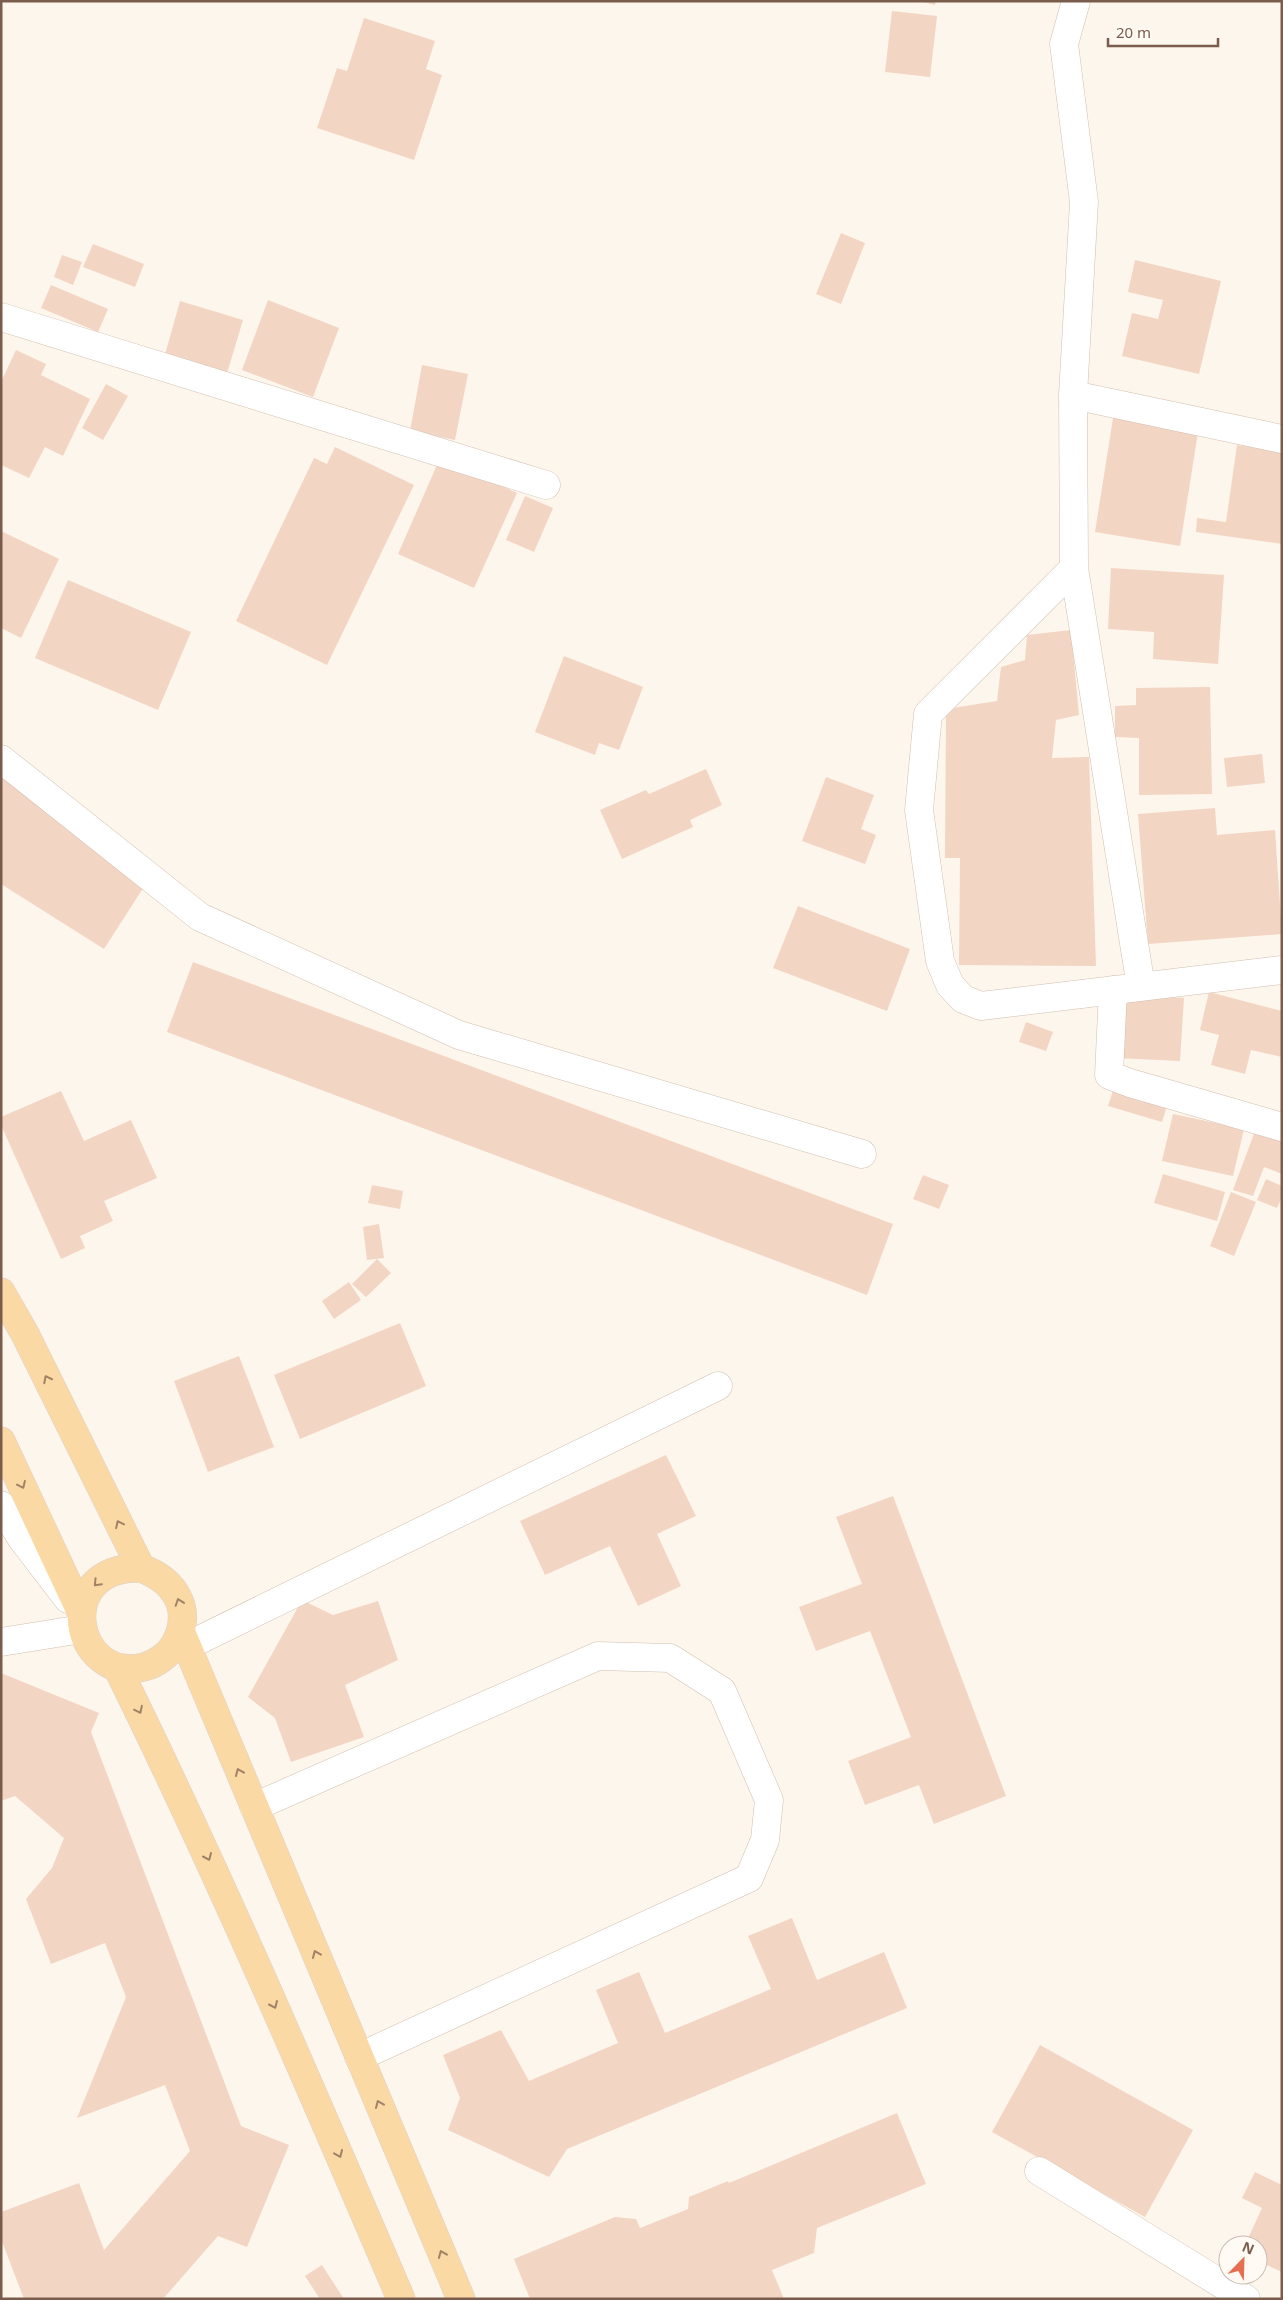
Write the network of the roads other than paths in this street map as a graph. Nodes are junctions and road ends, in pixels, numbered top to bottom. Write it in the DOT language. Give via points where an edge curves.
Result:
graph roads {
  1 [pos="1076,1"];
  2 [pos="1,316"];
  3 [pos="1073,395"];
  4 [pos="1282,439"];
  5 [pos="546,485"];
  6 [pos="1074,568"];
  7 [pos="1,759"];
  8 [pos="1282,970"];
  9 [pos="1141,987"];
  10 [pos="1113,990"];
  11 [pos="1282,1127"];
  12 [pos="862,1154"];
  13 [pos="1,1292"];
  14 [pos="718,1386"];
  15 [pos="1,1441"];
  16 [pos="1,1505"];
  17 [pos="141,1568"];
  18 [pos="82,1619"];
  19 [pos="184,1639"];
  20 [pos="1,1642"];
  21 [pos="117,1666"];
  22 [pos="254,1807"];
  23 [pos="359,2057"];
  24 [pos="1039,2171"];
  25 [pos="401,2299"];
  26 [pos="461,2299"];
  27 [pos="1246,2299"];
  1 -- 3 [label="street" via="1064,44 1084,202"];
  2 -- 5 [label="street"];
  3 -- 4 [label="street"];
  3 -- 6 [label="street"];
  6 -- 9 [label="street"];
  6 -- 10 [label="street" via="928,714 919,810 940,961 950,985 963,999 980,1006"];
  7 -- 12 [label="street" via="200,917 458,1035"];
  8 -- 9 [label="street"];
  9 -- 10 [label="street"];
  10 -- 11 [label="street" via="1109,1075 1130,1084"];
  17 -- 13 [label="main road, one-way"];
  14 -- 19 [label="street"];
  15 -- 18 [label="main road, one-way"];
  16 -- 18 [label="street" via="22,1539"];
  17 -- 18 [label="main road, one-way" via="123,1568 104,1576 91,1588"];
  19 -- 17 [label="main road, one-way" via="182,1610 176,1593 157,1574"];
  18 -- 20 [label="street"];
  18 -- 21 [label="main road" via="89,1645 101,1658"];
  19 -- 21 [label="main road" via="153,1664 135,1669"];
  22 -- 19 [label="main road, one-way"];
  21 -- 25 [label="main road, one-way" via="171,1776 292,2043"];
  23 -- 22 [label="main road, one-way"];
  22 -- 23 [label="street" via="598,1656 670,1658 722,1691 769,1800 765,1840 749,1878"];
  26 -- 23 [label="main road, one-way"];
  24 -- 27 [label="street"];
}
